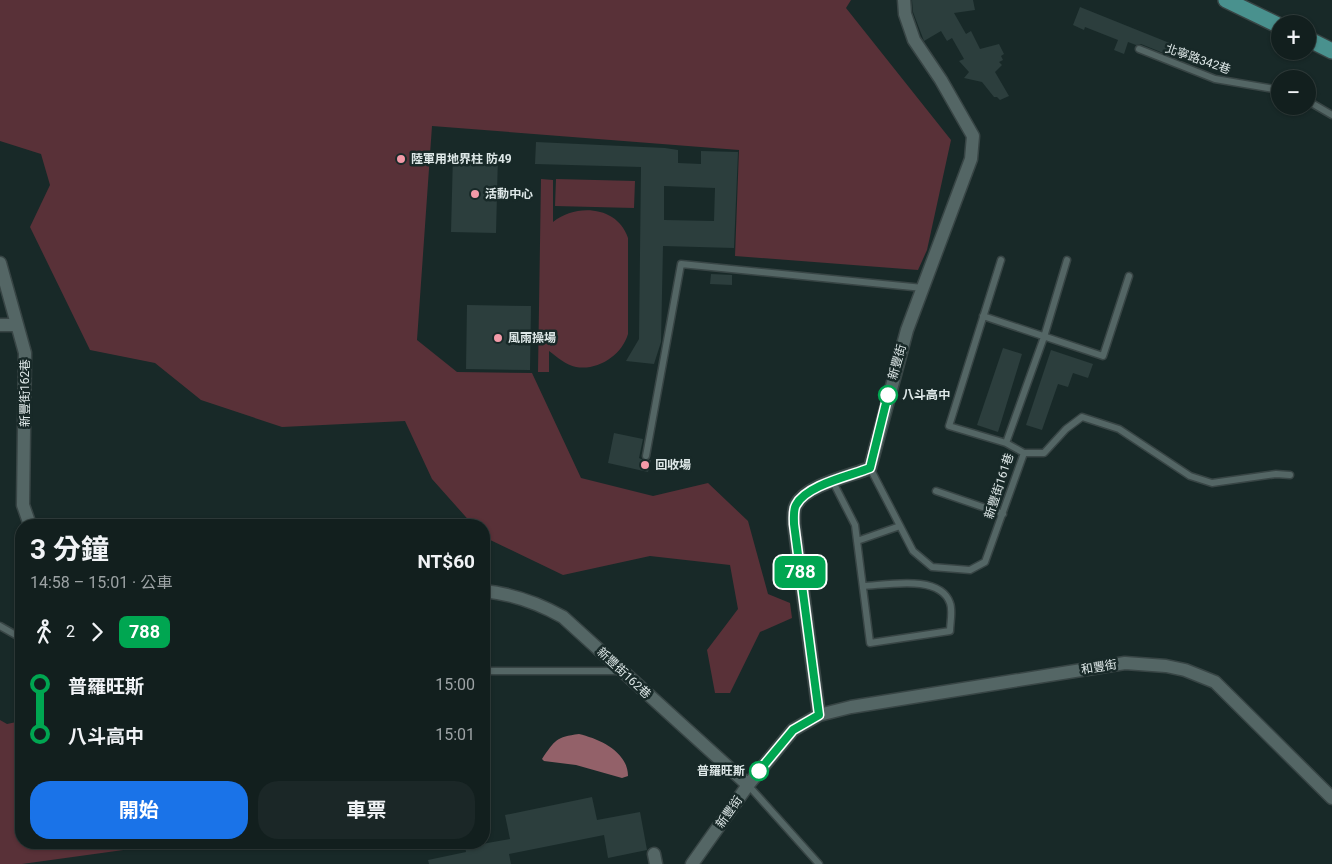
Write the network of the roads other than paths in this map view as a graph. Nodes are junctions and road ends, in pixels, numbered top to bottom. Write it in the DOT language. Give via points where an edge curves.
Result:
graph roads {
  1 [pos="904,0"];
  2 [pos="1226,0"];
  3 [pos="1271,22"];
  4 [pos="1316,43"];
  5 [pos="1139,49"];
  6 [pos="1332,51"];
  7 [pos="1271,88"];
  8 [pos="1316,106"];
  9 [pos="1332,115"];
  10 [pos="1001,260"];
  11 [pos="1067,260"];
  12 [pos="0,263"];
  13 [pos="1129,276"];
  14 [pos="924,288"];
  15 [pos="984,316"];
  16 [pos="17,324"];
  17 [pos="0,325"];
  18 [pos="1044,337"];
  19 [pos="1006,443"];
  20 [pos="1024,453"];
  21 [pos="646,456"];
  22 [pos="870,468"];
  23 [pos="1290,475"];
  24 [pos="833,482"];
  25 [pos="936,491"];
  26 [pos="1003,514"];
  27 [pos="28,519"];
  28 [pos="900,526"];
  29 [pos="857,541"];
  30 [pos="863,586"];
  31 [pos="490,592"];
  32 [pos="0,626"];
  33 [pos="15,635"];
  34 [pos="490,671"];
  35 [pos="621,671"];
  36 [pos="819,715"];
  37 [pos="748,785"];
  38 [pos="1332,798"];
  39 [pos="692,864"];
  40 [pos="818,864"];
  1 -- 14 [label="street, 新豐街" via="914,40 973,136 971,159"];
  2 -- 3 [label="main road"];
  4 -- 6 [label="main road"];
  5 -- 7 [label="lane, 北寧路342巷" via="1216,79"];
  8 -- 9 [label="lane"];
  10 -- 15 [label="lane"];
  11 -- 18 [label="lane, 新豐街161巷"];
  12 -- 16 [label="street, 新豐街162巷"];
  13 -- 18 [label="lane" via="1103,356"];
  14 -- 21 [label="lane" via="681,264"];
  14 -- 22 [label="street, 新豐街" via="907,330"];
  15 -- 18 [label="lane"];
  15 -- 19 [label="lane" via="949,426"];
  16 -- 17 [label="street"];
  16 -- 27 [label="street, 新豐街162巷" via="25,354 23,505"];
  18 -- 19 [label="lane, 新豐街161巷"];
  19 -- 20 [label="lane, 新豐街161巷"];
  20 -- 23 [label="lane" via="1044,453 1082,417 1119,429 1190,476 1212,482"];
  20 -- 26 [label="lane, 新豐街161巷"];
  22 -- 24 [label="street"];
  22 -- 28 [label="lane, 新豐街161巷"];
  24 -- 29 [label="lane" via="855,525"];
  24 -- 36 [label="street" via="802,496 794,506"];
  25 -- 26 [label="lane"];
  26 -- 28 [label="lane, 新豐街161巷" via="985,562 970,570 932,567 913,551"];
  28 -- 29 [label="lane"];
  29 -- 30 [label="lane"];
  30 -- 30 [label="lane" via="870,643 950,631 950,604 944,593 936,588 920,583"];
  31 -- 35 [label="street, 新豐街162巷" via="538,603 563,617"];
  32 -- 33 [label="lane"];
  34 -- 35 [label="lane"];
  35 -- 37 [label="street, 新豐街162巷"];
  36 -- 37 [label="street, 新豐街" via="793,730"];
  36 -- 38 [label="street, 和豐街" via="1125,662 1166,666 1215,682"];
  37 -- 39 [label="street, 新豐街"];
  37 -- 40 [label="lane"];
}
